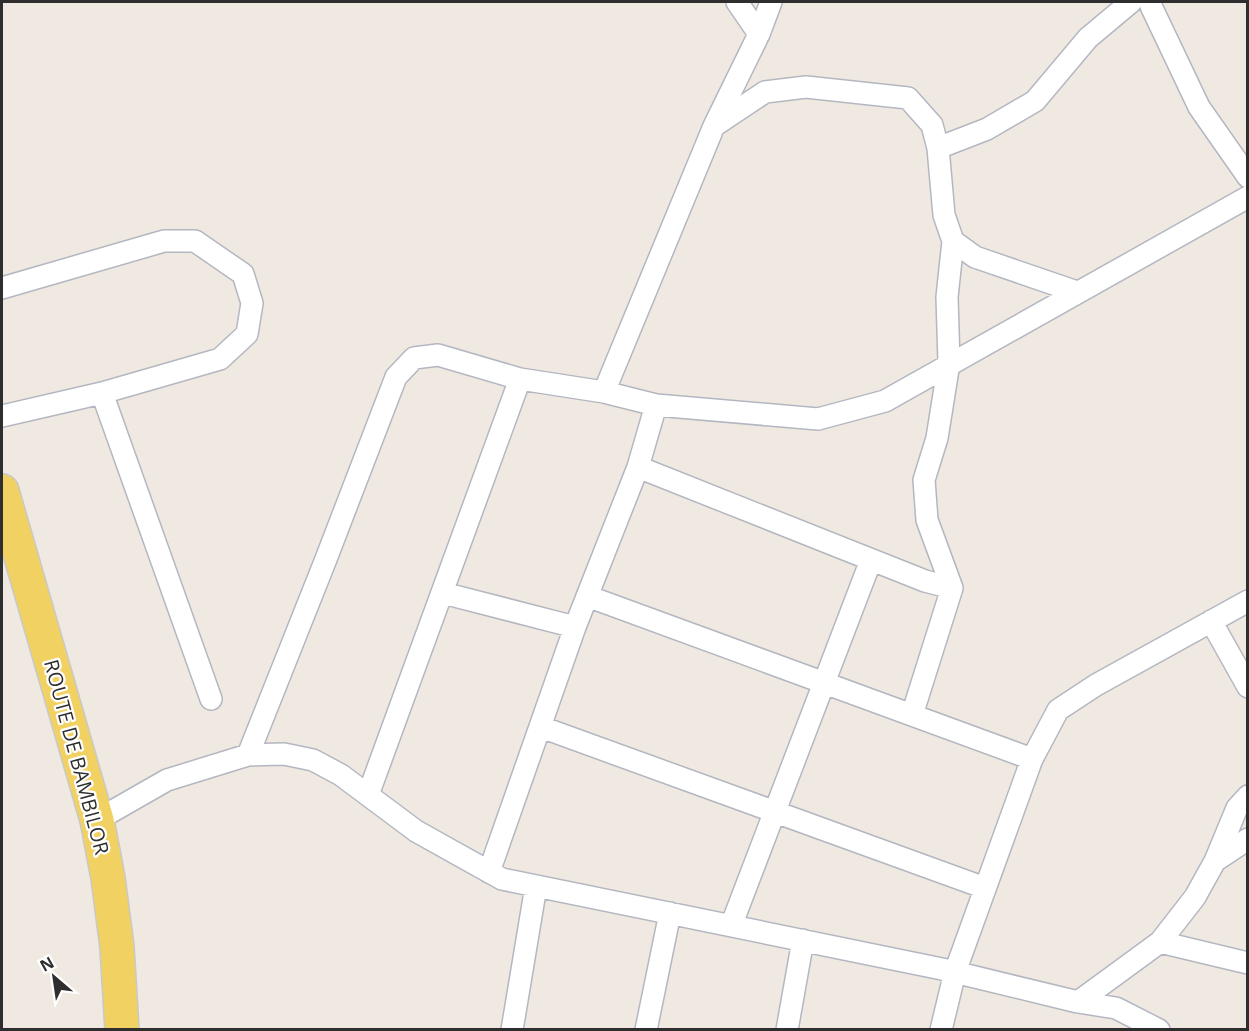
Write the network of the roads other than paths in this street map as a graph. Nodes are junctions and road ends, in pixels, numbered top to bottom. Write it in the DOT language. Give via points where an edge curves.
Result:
graph roads {
  1 [pos="736,2"];
  2 [pos="771,2"];
  3 [pos="1131,2"];
  4 [pos="1151,2"];
  5 [pos="759,34"];
  6 [pos="714,126"];
  7 [pos="938,148"];
  8 [pos="1248,177"];
  9 [pos="1248,197"];
  10 [pos="952,241"];
  11 [pos="2,288"];
  12 [pos="1077,292"];
  13 [pos="949,363"];
  14 [pos="520,379"];
  15 [pos="604,392"];
  16 [pos="102,393"];
  17 [pos="656,405"];
  18 [pos="2,416"];
  19 [pos="638,467"];
  20 [pos="2,491"];
  21 [pos="871,560"];
  22 [pos="952,588"];
  23 [pos="443,593"];
  24 [pos="587,596"];
  25 [pos="1248,601"];
  26 [pos="1211,621"];
  27 [pos="575,627"];
  28 [pos="823,682"];
  29 [pos="1248,687"];
  30 [pos="211,699"];
  31 [pos="912,715"];
  32 [pos="541,727"];
  33 [pos="248,755"];
  34 [pos="1032,759"];
  35 [pos="368,795"];
  36 [pos="1248,796"];
  37 [pos="774,811"];
  38 [pos="97,820"];
  39 [pos="1248,839"];
  40 [pos="1215,861"];
  41 [pos="489,872"];
  42 [pos="537,886"];
  43 [pos="985,888"];
  44 [pos="670,913"];
  45 [pos="731,926"];
  46 [pos="803,940"];
  47 [pos="1160,942"];
  48 [pos="1248,963"];
  49 [pos="955,972"];
  50 [pos="1078,1002"];
  51 [pos="122,1029"];
  52 [pos="512,1029"];
  53 [pos="646,1029"];
  54 [pos="787,1029"];
  55 [pos="941,1029"];
  56 [pos="1159,1029"];
  1 -- 5 [label="street"];
  2 -- 5 [label="street"];
  3 -- 7 [label="street" via="1088,38 1035,101 987,129"];
  4 -- 8 [label="street" via="1199,107"];
  5 -- 6 [label="street"];
  6 -- 7 [label="street" via="765,92 806,87 908,98 932,125"];
  6 -- 15 [label="street"];
  7 -- 10 [label="street" via="944,215"];
  9 -- 12 [label="street"];
  10 -- 12 [label="street" via="975,257"];
  10 -- 13 [label="street" via="947,297"];
  11 -- 16 [label="street" via="164,241 195,241 243,274 252,303 247,334 220,359"];
  12 -- 13 [label="street"];
  13 -- 17 [label="street" via="885,401 818,419"];
  13 -- 22 [label="street" via="937,438 924,480 927,520"];
  14 -- 15 [label="street"];
  14 -- 23 [label="street"];
  14 -- 33 [label="street" via="438,355 414,358 396,377"];
  15 -- 17 [label="street"];
  16 -- 18 [label="street"];
  16 -- 30 [label="street"];
  17 -- 19 [label="street"];
  19 -- 21 [label="street"];
  19 -- 24 [label="street"];
  20 -- 38 [label="main road, ROUTE DE BAMBILOR"];
  21 -- 22 [label="street"];
  21 -- 28 [label="street"];
  22 -- 31 [label="street"];
  23 -- 27 [label="street"];
  23 -- 35 [label="street"];
  24 -- 27 [label="street"];
  24 -- 28 [label="street"];
  25 -- 26 [label="street"];
  26 -- 29 [label="street"];
  26 -- 34 [label="street" via="1058,710"];
  27 -- 32 [label="street"];
  28 -- 31 [label="street"];
  28 -- 37 [label="street"];
  31 -- 34 [label="street"];
  32 -- 37 [label="street"];
  32 -- 41 [label="street"];
  33 -- 35 [label="street" via="284,754 313,760"];
  33 -- 38 [label="street" via="167,780"];
  34 -- 43 [label="street"];
  35 -- 41 [label="street" via="416,831"];
  36 -- 40 [label="street" via="1237,808"];
  37 -- 43 [label="street"];
  37 -- 45 [label="street"];
  38 -- 51 [label="main road, ROUTE DE BAMBILOR" via="117,947"];
  39 -- 40 [label="street"];
  40 -- 47 [label="street" via="1195,897"];
  41 -- 42 [label="street" via="502,879"];
  42 -- 44 [label="street"];
  42 -- 52 [label="street"];
  43 -- 49 [label="street"];
  44 -- 45 [label="street"];
  44 -- 53 [label="street"];
  45 -- 46 [label="street"];
  46 -- 49 [label="street"];
  46 -- 54 [label="street"];
  47 -- 48 [label="street"];
  47 -- 50 [label="street"];
  49 -- 50 [label="street"];
  49 -- 55 [label="street"];
  50 -- 56 [label="street" via="1116,1008"];
}
